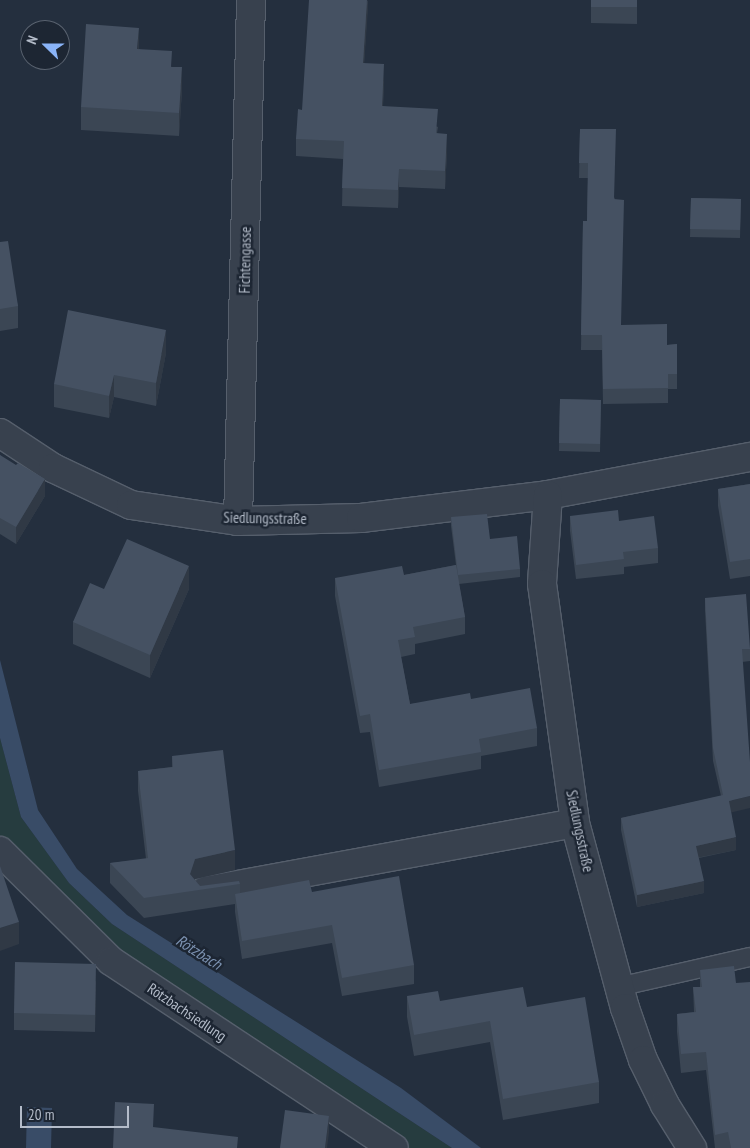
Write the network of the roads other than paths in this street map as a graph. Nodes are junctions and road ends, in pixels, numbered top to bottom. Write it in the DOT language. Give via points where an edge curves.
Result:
graph roads {
  1 [pos="251,0"];
  2 [pos="0,433"];
  3 [pos="750,457"];
  4 [pos="548,495"];
  5 [pos="238,520"];
  6 [pos="575,823"];
  7 [pos="0,851"];
  8 [pos="205,891"];
  9 [pos="750,957"];
  10 [pos="618,986"];
  11 [pos="394,1148"];
  12 [pos="692,1148"];
  1 -- 5 [label="street, Fichtengasse"];
  2 -- 5 [label="street, Siedlungsstraße" via="53,468 131,505"];
  3 -- 4 [label="street, Siedlungsstraße"];
  4 -- 5 [label="street, Siedlungsstraße" via="361,518"];
  4 -- 6 [label="street, Siedlungsstraße" via="542,584"];
  6 -- 8 [label="street"];
  6 -- 10 [label="street, Siedlungsstraße"];
  7 -- 11 [label="street, Rötzbachsiedlung" via="111,961"];
  9 -- 10 [label="lane"];
  10 -- 12 [label="street, Siedlungsstraße" via="644,1060 665,1105"];
}
